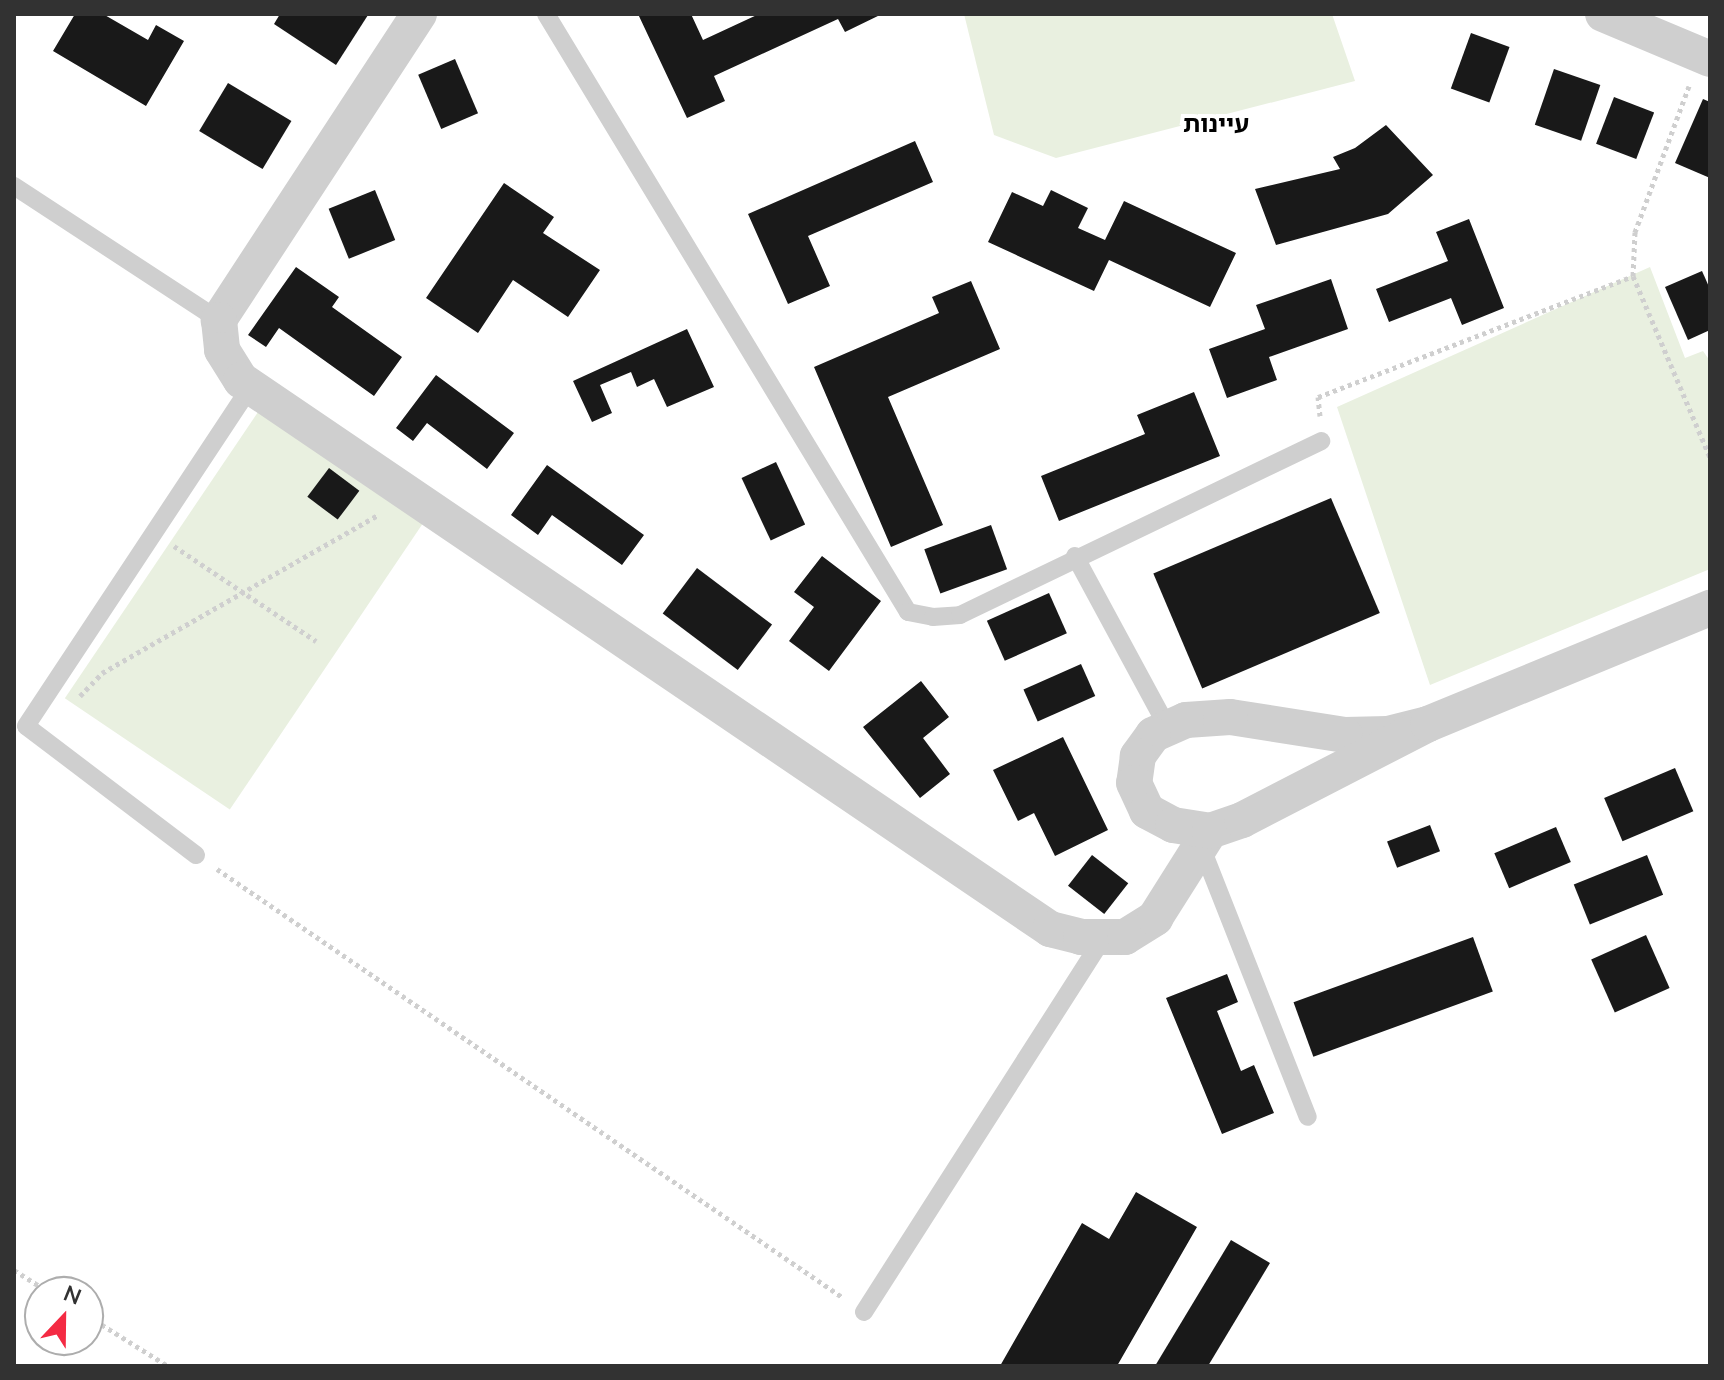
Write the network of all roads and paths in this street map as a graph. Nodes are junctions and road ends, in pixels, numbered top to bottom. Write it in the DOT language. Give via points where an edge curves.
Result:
graph roads {
  1 [pos="419,14"];
  2 [pos="546,14"];
  3 [pos="1603,14"];
  4 [pos="1705,57"];
  5 [pos="14,186"];
  6 [pos="1633,276"];
  7 [pos="219,320"];
  8 [pos="251,386"];
  9 [pos="1321,441"];
  10 [pos="1710,457"];
  11 [pos="411,495"];
  12 [pos="154,532"];
  13 [pos="1075,556"];
  14 [pos="242,593"];
  15 [pos="1710,608"];
  16 [pos="316,641"];
  17 [pos="1428,724"];
  18 [pos="1168,728"];
  19 [pos="41,738"];
  20 [pos="1206,839"];
  21 [pos="196,855"];
  22 [pos="1104,937"];
  23 [pos="1308,1117"];
  24 [pos="864,1312"];
  25 [pos="104,1326"];
  26 [pos="168,1366"];
  1 -- 7 [label="street"];
  2 -- 13 [label="lane" via="908,612 960,615"];
  3 -- 4 [label="street"];
  4 -- 6 [label="path" via="1635,232"];
  5 -- 7 [label="lane"];
  6 -- 9 [label="path" via="1318,397"];
  6 -- 10 [label="path"];
  7 -- 8 [label="street" via="222,350 241,380"];
  8 -- 11 [label="street"];
  8 -- 12 [label="lane"];
  9 -- 13 [label="lane"];
  11 -- 14 [label="path"];
  11 -- 22 [label="street" via="1050,929"];
  12 -- 14 [label="path"];
  12 -- 19 [label="lane" via="26,726"];
  13 -- 18 [label="lane"];
  14 -- 16 [label="path"];
  14 -- 19 [label="path" via="102,673"];
  15 -- 17 [label="street"];
  17 -- 18 [label="street" via="1388,734 1345,735 1230,717 1186,720"];
  17 -- 20 [label="street"];
  18 -- 20 [label="street" via="1153,735 1138,756 1134,783 1147,811"];
  19 -- 21 [label="lane"];
  20 -- 22 [label="street" via="1155,918 1125,937"];
  20 -- 23 [label="lane"];
  21 -- 24 [label="path"];
  22 -- 24 [label="lane"];
  25 -- 26 [label="path"];
}
